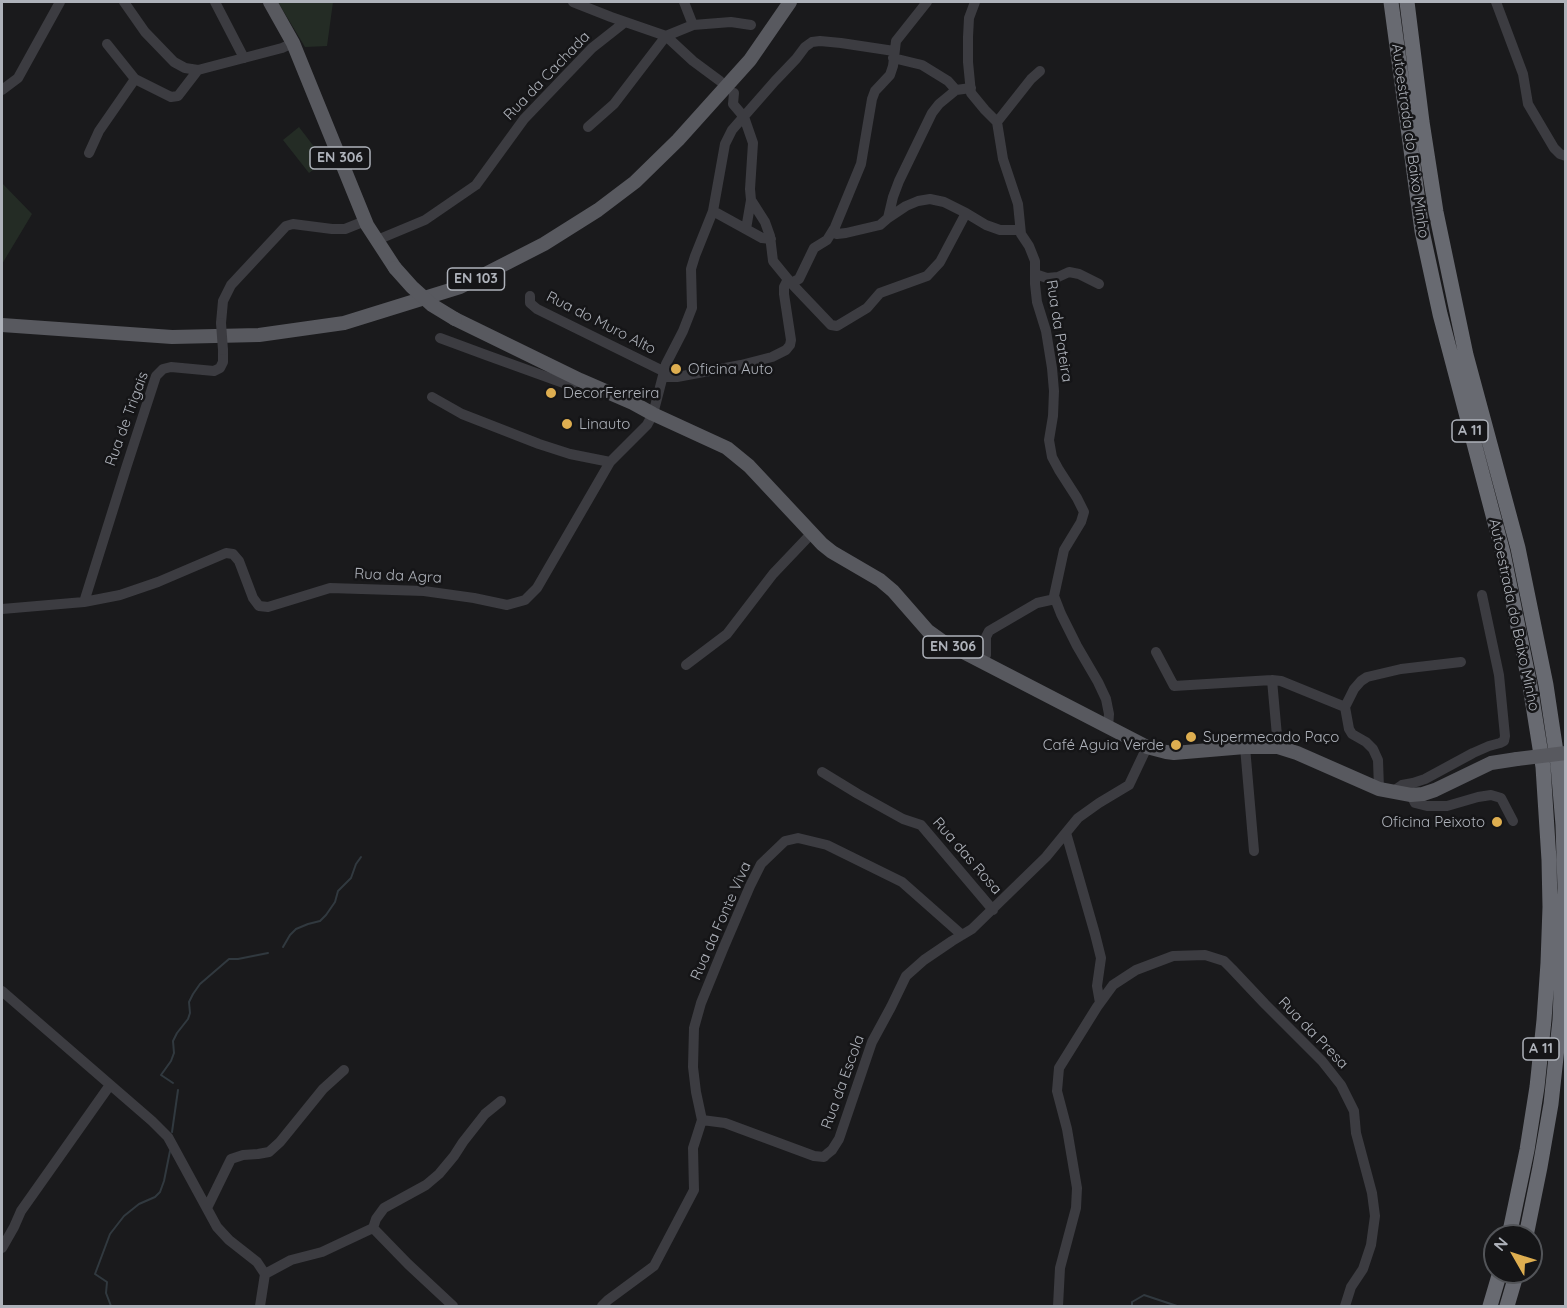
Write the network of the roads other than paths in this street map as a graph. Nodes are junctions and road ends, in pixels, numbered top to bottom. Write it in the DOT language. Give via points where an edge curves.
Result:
graph roads {
  1 [pos="60,2"];
  2 [pos="124,2"];
  3 [pos="215,2"];
  4 [pos="270,2"];
  5 [pos="573,2"];
  6 [pos="684,2"];
  7 [pos="781,2"];
  8 [pos="790,2"];
  9 [pos="927,2"];
  10 [pos="975,2"];
  11 [pos="1391,2"];
  12 [pos="1407,2"];
  13 [pos="1496,2"];
  14 [pos="625,22"];
  15 [pos="693,25"];
  16 [pos="751,25"];
  17 [pos="666,36"];
  18 [pos="293,43"];
  19 [pos="107,44"];
  20 [pos="894,54"];
  21 [pos="244,58"];
  22 [pos="198,70"];
  23 [pos="1040,71"];
  24 [pos="135,79"];
  25 [pos="720,81"];
  26 [pos="971,88"];
  27 [pos="2,90"];
  28 [pos="956,90"];
  29 [pos="734,93"];
  30 [pos="714,101"];
  31 [pos="744,117"];
  32 [pos="997,122"];
  33 [pos="588,127"];
  34 [pos="88,153"];
  35 [pos="1566,156"];
  36 [pos="751,200"];
  37 [pos="713,211"];
  38 [pos="966,213"];
  39 [pos="888,218"];
  40 [pos="365,221"];
  41 [pos="746,229"];
  42 [pos="1020,230"];
  43 [pos="832,232"];
  44 [pos="771,239"];
  45 [pos="377,240"];
  46 [pos="1035,274"];
  47 [pos="790,281"];
  48 [pos="1099,284"];
  49 [pos="530,296"];
  50 [pos="2,325"];
  51 [pos="440,338"];
  52 [pos="664,375"];
  53 [pos="580,380"];
  54 [pos="432,397"];
  55 [pos="653,414"];
  56 [pos="610,462"];
  57 [pos="811,534"];
  58 [pos="1482,596"];
  59 [pos="1055,599"];
  60 [pos="84,602"];
  61 [pos="2,609"];
  62 [pos="1156,652"];
  63 [pos="982,662"];
  64 [pos="1461,662"];
  65 [pos="686,665"];
  66 [pos="1272,680"];
  67 [pos="1345,707"];
  68 [pos="1108,727"];
  69 [pos="1147,747"];
  70 [pos="1245,747"];
  71 [pos="1278,747"];
  72 [pos="1566,753"];
  73 [pos="822,772"];
  74 [pos="1385,791"];
  75 [pos="1411,795"];
  76 [pos="1513,822"];
  77 [pos="1066,833"];
  78 [pos="1254,851"];
  79 [pos="993,910"];
  80 [pos="962,935"];
  81 [pos="2,991"];
  82 [pos="1100,1003"];
  83 [pos="344,1070"];
  84 [pos="110,1085"];
  85 [pos="501,1101"];
  86 [pos="702,1120"];
  87 [pos="207,1208"];
  88 [pos="1511,1224"];
  89 [pos="1528,1224"];
  90 [pos="373,1228"];
  91 [pos="2,1248"];
  92 [pos="265,1274"];
  93 [pos="1496,1284"];
  94 [pos="1513,1284"];
  95 [pos="260,1306"];
  96 [pos="453,1306"];
  97 [pos="602,1306"];
  98 [pos="1058,1306"];
  99 [pos="1344,1306"];
  100 [pos="1490,1306"];
  101 [pos="1507,1306"];
  1 -- 27 [label="street" via="18,78"];
  2 -- 22 [label="street" via="145,32 174,62"];
  3 -- 21 [label="street"];
  4 -- 18 [label="main road, EN 306"];
  5 -- 14 [label="street"];
  6 -- 15 [label="street"];
  7 -- 30 [label="main road, EN 103"];
  8 -- 30 [label="main road, EN 103" via="750,60"];
  9 -- 20 [label="street" via="896,41"];
  10 -- 26 [label="street" via="969,18"];
  11 -- 88 [label="highway, Autoestrada do Baixo Minho / A 11" via="1422,231 1503,553 1543,767 1550,907 1545,1009 1534,1108"];
  12 -- 89 [label="highway, Autoestrada do Baixo Minho / A 11" via="1436,212 1466,355 1518,548 1558,765 1565,888 1560,1020 1551,1104"];
  13 -- 35 [label="street" via="1523,74 1528,104 1554,148"];
  14 -- 17 [label="street"];
  14 -- 45 [label="street, Rua da Cachada" via="592,48 524,119 476,185 425,220"];
  15 -- 16 [label="street"];
  15 -- 17 [label="street"];
  17 -- 25 [label="street"];
  17 -- 33 [label="street" via="614,104"];
  18 -- 21 [label="street"];
  18 -- 40 [label="main road, EN 306"];
  19 -- 24 [label="street"];
  20 -- 28 [label="street" via="922,65"];
  20 -- 31 [label="street" via="841,43 812,42"];
  20 -- 43 [label="street" via="890,75 872,99 861,164"];
  21 -- 22 [label="street"];
  22 -- 24 [label="street" via="178,96 171,98"];
  23 -- 32 [label="street"];
  24 -- 34 [label="street"];
  26 -- 28 [label="street"];
  26 -- 32 [label="street" via="971,93"];
  28 -- 39 [label="street" via="927,121 893,197"];
  29 -- 31 [label="street" via="733,104"];
  30 -- 50 [label="main road, EN 103" via="635,182 598,210 544,244 460,287 344,323 259,335 172,337"];
  31 -- 36 [label="street" via="753,143"];
  31 -- 37 [label="street" via="725,144"];
  32 -- 42 [label="street, Rua da Pateira" via="1003,159 1018,204"];
  36 -- 41 [label="street"];
  36 -- 44 [label="street"];
  37 -- 41 [label="street"];
  37 -- 52 [label="street" via="691,269 692,308"];
  38 -- 39 [label="street" via="930,199 906,206"];
  38 -- 42 [label="street" via="1000,230"];
  38 -- 47 [label="street" via="940,262 927,276 880,293 867,308 837,326 831,325"];
  39 -- 43 [label="street" via="880,225 846,233"];
  40 -- 45 [label="main road, EN 306"];
  40 -- 60 [label="street, Rua de Trigais, bridge" via="332,229 286,226 231,285 223,301 224,350 220,368 214,371 171,367 156,376"];
  41 -- 44 [label="street"];
  42 -- 46 [label="street, Rua da Pateira" via="1035,261"];
  43 -- 47 [label="street" via="814,248 799,279"];
  44 -- 47 [label="street" via="773,261"];
  45 -- 53 [label="main road, EN 306, bridge" via="412,287 432,304"];
  46 -- 48 [label="street" via="1047,278 1069,272"];
  46 -- 59 [label="street, Rua da Pateira" via="1037,302 1052,368 1052,457 1084,512 1064,550"];
  47 -- 52 [label="street" via="784,286 791,340 786,350 741,365 677,377"];
  49 -- 52 [label="street, Rua do Muro Alto" via="530,303 537,309"];
  51 -- 53 [label="street" via="569,385"];
  52 -- 55 [label="street"];
  53 -- 55 [label="main road, EN 306"];
  54 -- 56 [label="street" via="462,414 539,444"];
  55 -- 56 [label="street, Rua da Agra"];
  55 -- 57 [label="main road, EN 306" via="727,448"];
  56 -- 60 [label="street, Rua da Agra" via="537,588 525,600 507,604 424,591 330,588 268,607 259,606 239,561 226,553 158,582"];
  57 -- 63 [label="main road, EN 306" via="832,552 880,580 928,631"];
  57 -- 65 [label="street" via="773,574 727,634"];
  58 -- 74 [label="street" via="1498,668 1504,741 1425,779"];
  59 -- 63 [label="street" via="1037,603 989,631"];
  59 -- 68 [label="street" via="1106,699"];
  60 -- 61 [label="street"];
  62 -- 66 [label="street" via="1174,686"];
  63 -- 68 [label="main road, EN 306"];
  64 -- 67 [label="street" via="1367,677 1354,689"];
  66 -- 67 [label="street"];
  66 -- 71 [label="street"];
  67 -- 74 [label="street" via="1352,734 1376,754"];
  68 -- 69 [label="main road, EN 306"];
  69 -- 70 [label="main road, EN 306" via="1174,753"];
  69 -- 77 [label="street, Rua da Escola" via="1129,785 1078,818"];
  70 -- 71 [label="main road, EN 306"];
  70 -- 78 [label="street"];
  71 -- 74 [label="main road, EN 306"];
  72 -- 75 [label="main road, EN 306, bridge" via="1491,763 1435,790"];
  73 -- 79 [label="street, Rua das Rosa" via="903,819 921,825"];
  74 -- 75 [label="main road, EN 306"];
  75 -- 76 [label="street" via="1415,803 1427,806 1447,806 1491,795 1501,798"];
  77 -- 79 [label="street, Rua da Escola"];
  77 -- 82 [label="street" via="1101,958 1097,986"];
  79 -- 80 [label="street, Rua da Escola"];
  80 -- 86 [label="street, Rua da Escola" via="906,976 872,1042 839,1139 824,1157 725,1123"];
  80 -- 86 [label="street, Rua da Fonte Viva" via="903,882 827,845 798,838 785,841 761,864 701,1003 694,1028 693,1067"];
  81 -- 84 [label="street"];
  82 -- 98 [label="street, Rua da Presa" via="1059,1068 1057,1090 1077,1188 1076,1208 1059,1268"];
  82 -- 99 [label="street, Rua da Presa" via="1113,985 1136,970 1173,956 1205,955 1224,961 1322,1061 1341,1085 1354,1111 1374,1215 1371,1245"];
  83 -- 87 [label="street" via="269,1152 231,1160"];
  84 -- 87 [label="street" via="168,1137"];
  84 -- 91 [label="street" via="21,1211"];
  85 -- 90 [label="street" via="485,1114 439,1174 384,1208"];
  86 -- 97 [label="street" via="693,1148 694,1190 654,1266"];
  87 -- 92 [label="street" via="217,1227"];
  90 -- 92 [label="street"];
  90 -- 96 [label="street"];
  92 -- 95 [label="street"];
  93 -- 100 [label="highway"];
  94 -- 101 [label="highway"];
}
